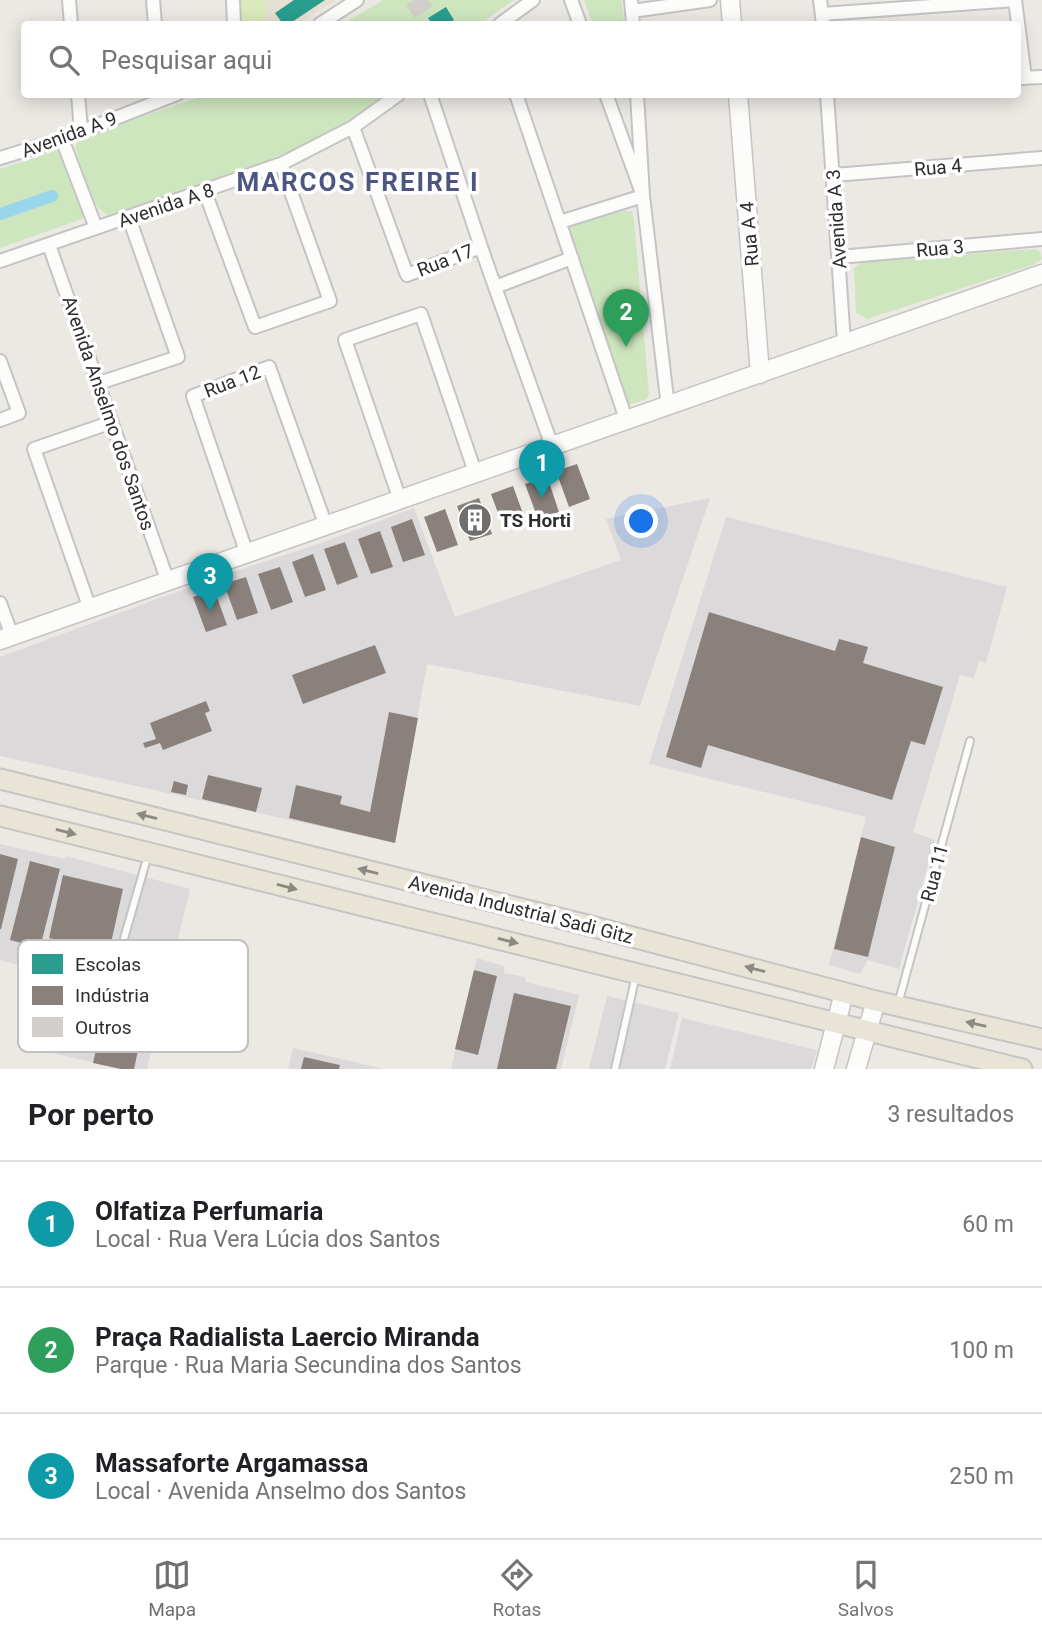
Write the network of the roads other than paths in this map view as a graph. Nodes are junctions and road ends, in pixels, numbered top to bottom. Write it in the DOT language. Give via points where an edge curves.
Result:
graph roads {
  1 [pos="69,0"];
  2 [pos="153,0"];
  3 [pos="233,0"];
  4 [pos="357,0"];
  5 [pos="533,0"];
  6 [pos="571,0"];
  7 [pos="710,0"];
  8 [pos="730,0"];
  9 [pos="820,0"];
  10 [pos="631,5"];
  11 [pos="822,19"];
  12 [pos="71,21"];
  13 [pos="155,21"];
  14 [pos="234,21"];
  15 [pos="325,21"];
  16 [pos="504,21"];
  17 [pos="579,21"];
  18 [pos="732,21"];
  19 [pos="1017,21"];
  20 [pos="1042,77"];
  21 [pos="1021,78"];
  22 [pos="78,98"];
  23 [pos="159,98"];
  24 [pos="393,98"];
  25 [pos="431,98"];
  26 [pos="517,98"];
  27 [pos="607,98"];
  28 [pos="637,98"];
  29 [pos="738,98"];
  30 [pos="827,98"];
  31 [pos="353,127"];
  32 [pos="81,131"];
  33 [pos="62,139"];
  34 [pos="0,158"];
  35 [pos="1042,158"];
  36 [pos="281,164"];
  37 [pos="834,175"];
  38 [pos="205,192"];
  39 [pos="643,196"];
  40 [pos="129,218"];
  41 [pos="560,222"];
  42 [pos="96,228"];
  43 [pos="1042,239"];
  44 [pos="49,244"];
  45 [pos="481,247"];
  46 [pos="839,257"];
  47 [pos="572,258"];
  48 [pos="0,261"];
  49 [pos="1042,274"];
  50 [pos="495,287"];
  51 [pos="844,343"];
  52 [pos="0,361"];
  53 [pos="760,374"];
  54 [pos="99,383"];
  55 [pos="668,407"];
  56 [pos="626,419"];
  57 [pos="0,420"];
  58 [pos="112,422"];
  59 [pos="552,446"];
  60 [pos="475,472"];
  61 [pos="400,500"];
  62 [pos="326,526"];
  63 [pos="247,554"];
  64 [pos="168,582"];
  65 [pos="0,603"];
  66 [pos="90,609"];
  67 [pos="6,638"];
  68 [pos="970,741"];
  69 [pos="0,779"];
  70 [pos="0,816"];
  71 [pos="148,853"];
  72 [pos="124,940"];
  73 [pos="636,973"];
  74 [pos="844,993"];
  75 [pos="876,1001"];
  76 [pos="898,1006"];
  77 [pos="837,1022"];
  78 [pos="868,1030"];
  79 [pos="1042,1039"];
  80 [pos="615,1069"];
  81 [pos="824,1069"];
  82 [pos="856,1069"];
  83 [pos="1022,1069"];
  1 -- 12 [label="street"];
  2 -- 13 [label="street"];
  3 -- 14 [label="street"];
  4 -- 15 [label="street"];
  5 -- 16 [label="street"];
  6 -- 17 [label="street"];
  7 -- 10 [label="street"];
  8 -- 18 [label="street"];
  9 -- 11 [label="street"];
  11 -- 19 [label="street" via="1015,1"];
  20 -- 21 [label="street"];
  22 -- 32 [label="street"];
  23 -- 32 [label="street, Avenida A 9"];
  24 -- 31 [label="street, Avenida A 8"];
  25 -- 45 [label="street, Rua 17"];
  26 -- 41 [label="street"];
  27 -- 39 [label="street"];
  28 -- 39 [label="street"];
  29 -- 53 [label="street, Rua A 4"];
  30 -- 37 [label="street, Avenida A 3"];
  31 -- 36 [label="street, Avenida A 8"];
  31 -- 45 [label="street, Rua 17" via="407,275"];
  32 -- 33 [label="street, Avenida A 9"];
  33 -- 34 [label="street, Avenida A 9"];
  33 -- 42 [label="street"];
  35 -- 37 [label="street, Rua 4"];
  36 -- 38 [label="street, Avenida A 8"];
  36 -- 38 [label="street" via="330,301 255,327"];
  37 -- 46 [label="street, Avenida A 3"];
  38 -- 40 [label="street, Avenida A 8"];
  39 -- 41 [label="street"];
  39 -- 55 [label="street"];
  40 -- 42 [label="street, Avenida A 8"];
  40 -- 54 [label="street" via="177,357"];
  41 -- 47 [label="street"];
  42 -- 44 [label="street, Avenida A 8"];
  43 -- 46 [label="street, Rua 3"];
  44 -- 48 [label="street, Avenida A 8"];
  44 -- 54 [label="street, Avenida Anselmo dos Santos"];
  45 -- 50 [label="street"];
  46 -- 51 [label="street, Avenida A 3"];
  47 -- 50 [label="street"];
  47 -- 56 [label="street"];
  49 -- 51 [label="street"];
  50 -- 59 [label="street"];
  51 -- 53 [label="street"];
  52 -- 57 [label="street" via="19,413"];
  53 -- 55 [label="street"];
  54 -- 58 [label="street, Avenida Anselmo dos Santos"];
  55 -- 56 [label="street"];
  56 -- 59 [label="street"];
  58 -- 64 [label="street, Avenida Anselmo dos Santos"];
  58 -- 66 [label="street" via="34,449"];
  59 -- 60 [label="street"];
  60 -- 61 [label="street"];
  60 -- 61 [label="street" via="421,314 345,340"];
  61 -- 62 [label="street"];
  62 -- 63 [label="street"];
  62 -- 63 [label="street, Rua 12" via="269,367 193,396"];
  63 -- 64 [label="street"];
  64 -- 66 [label="street"];
  65 -- 67 [label="street"];
  66 -- 67 [label="street"];
  68 -- 76 [label="lane, Rua 11"];
  74 -- 69 [label="main road, Avenida Industrial Sadi Gitz, one-way"];
  70 -- 71 [label="main road, Avenida Industrial Sadi Gitz, one-way"];
  71 -- 72 [label="lane"];
  71 -- 73 [label="main road, Avenida Industrial Sadi Gitz, one-way"];
  73 -- 77 [label="main road, Avenida Industrial Sadi Gitz"];
  73 -- 80 [label="lane"];
  74 -- 75 [label="main road, Avenida Industrial Sadi Gitz"];
  74 -- 77 [label="street"];
  75 -- 76 [label="main road, Avenida Industrial Sadi Gitz"];
  75 -- 78 [label="street"];
  79 -- 76 [label="main road, Avenida Industrial Sadi Gitz, one-way"];
  77 -- 78 [label="main road, Avenida Industrial Sadi Gitz"];
  77 -- 81 [label="street"];
  78 -- 82 [label="street"];
  78 -- 83 [label="main road, Avenida Industrial Sadi Gitz"];
}
